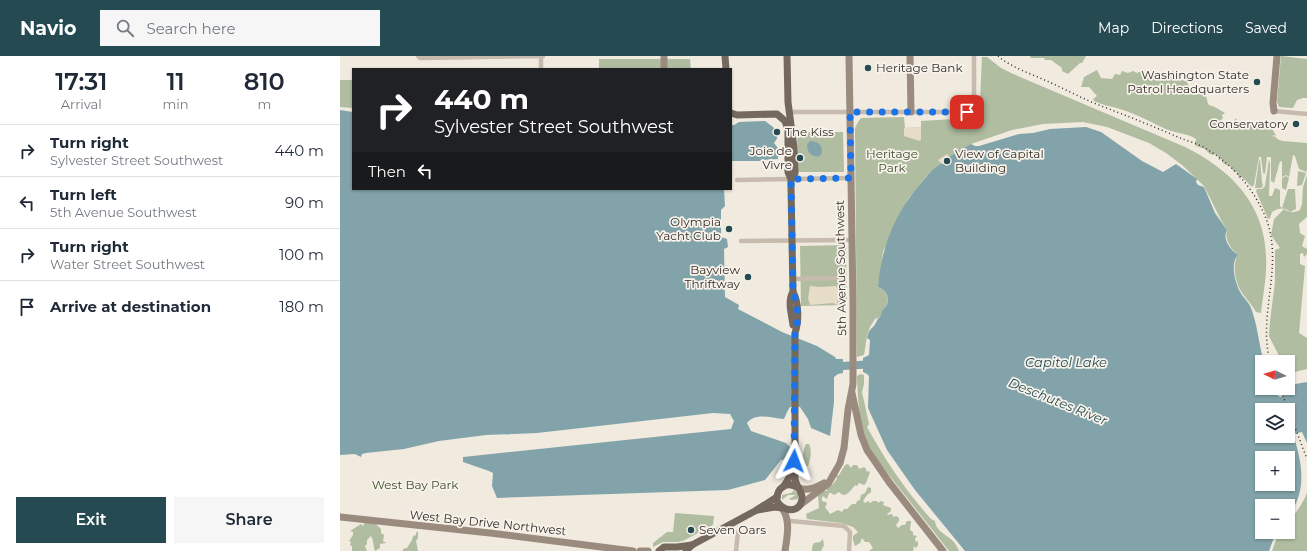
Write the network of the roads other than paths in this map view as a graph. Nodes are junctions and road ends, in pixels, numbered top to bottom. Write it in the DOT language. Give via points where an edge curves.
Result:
graph roads {
  1 [pos="479,56"];
  2 [pos="542,56"];
  3 [pos="664,56"];
  4 [pos="725,56"];
  5 [pos="787,56"];
  6 [pos="849,56"];
  7 [pos="910,56"];
  8 [pos="974,56"];
  9 [pos="1277,56"];
  10 [pos="419,57"];
  11 [pos="541,67"];
  12 [pos="664,68"];
  13 [pos="726,68"];
  14 [pos="788,102"];
  15 [pos="1274,111"];
  16 [pos="790,112"];
  17 [pos="850,112"];
  18 [pos="911,112"];
  19 [pos="732,113"];
  20 [pos="777,114"];
  21 [pos="1307,114"];
  22 [pos="851,178"];
  23 [pos="791,179"];
  24 [pos="736,180"];
  25 [pos="792,240"];
  26 [pos="852,240"];
  27 [pos="741,241"];
  28 [pos="792,278"];
  29 [pos="843,278"];
  30 [pos="852,390"];
  31 [pos="794,458"];
  32 [pos="832,478"];
  33 [pos="786,483"];
  34 [pos="797,486"];
  35 [pos="777,497"];
  36 [pos="799,506"];
  37 [pos="782,508"];
  38 [pos="755,511"];
  39 [pos="340,517"];
  40 [pos="789,524"];
  41 [pos="738,532"];
  42 [pos="692,545"];
  43 [pos="579,548"];
  44 [pos="674,549"];
  45 [pos="658,550"];
  46 [pos="633,551"];
  47 [pos="640,551"];
  48 [pos="648,551"];
  49 [pos="686,551"];
  50 [pos="736,551"];
  51 [pos="785,551"];
  52 [pos="850,551"];
  53 [pos="943,551"];
  1 -- 2 [label="street"];
  1 -- 10 [label="street"];
  2 -- 11 [label="street"];
  3 -- 12 [label="street"];
  4 -- 13 [label="main road"];
  5 -- 14 [label="main road"];
  6 -- 17 [label="street, 5th Avenue Southwest"];
  7 -- 18 [label="street"];
  8 -- 18 [label="street" via="972,109 967,112"];
  9 -- 15 [label="street"];
  14 -- 16 [label="main road"];
  14 -- 20 [label="main road" via="786,108"];
  15 -- 21 [label="street"];
  16 -- 17 [label="street"];
  16 -- 23 [label="main road" via="795,173"];
  17 -- 18 [label="street"];
  17 -- 22 [label="street, 5th Avenue Southwest"];
  19 -- 20 [label="main road"];
  20 -- 23 [label="main road" via="786,121 788,172"];
  22 -- 23 [label="street"];
  22 -- 26 [label="street, 5th Avenue Southwest"];
  23 -- 24 [label="street"];
  23 -- 25 [label="main road"];
  25 -- 26 [label="street"];
  25 -- 27 [label="street"];
  25 -- 28 [label="main road"];
  26 -- 30 [label="street, 5th Avenue Southwest"];
  28 -- 29 [label="street"];
  28 -- 31 [label="main road" via="796,303"];
  30 -- 32 [label="street, 5th Avenue Southwest" via="842,456"];
  30 -- 53 [label="street" via="861,435 867,450"];
  31 -- 33 [label="main road"];
  31 -- 34 [label="main road"];
  32 -- 34 [label="street" via="811,489 803,490"];
  32 -- 36 [label="street, 5th Avenue Southwest" via="825,487"];
  33 -- 34 [label="main road"];
  33 -- 35 [label="main road" via="780,488"];
  34 -- 36 [label="main road" via="802,494"];
  35 -- 37 [label="main road"];
  35 -- 38 [label="main road"];
  36 -- 37 [label="main road" via="790,510"];
  36 -- 40 [label="street"];
  37 -- 38 [label="main road"];
  37 -- 40 [label="street"];
  38 -- 42 [label="main road"];
  39 -- 43 [label="street, West Bay Drive Northwest"];
  40 -- 51 [label="street"];
  40 -- 52 [label="street" via="803,522 844,526 850,532"];
  41 -- 50 [label="street"];
  42 -- 44 [label="main road"];
  42 -- 49 [label="main road"];
  43 -- 46 [label="street, West Bay Drive Northwest"];
  44 -- 45 [label="main road" via="664,547"];
  47 -- 48 [label="street"];
}
